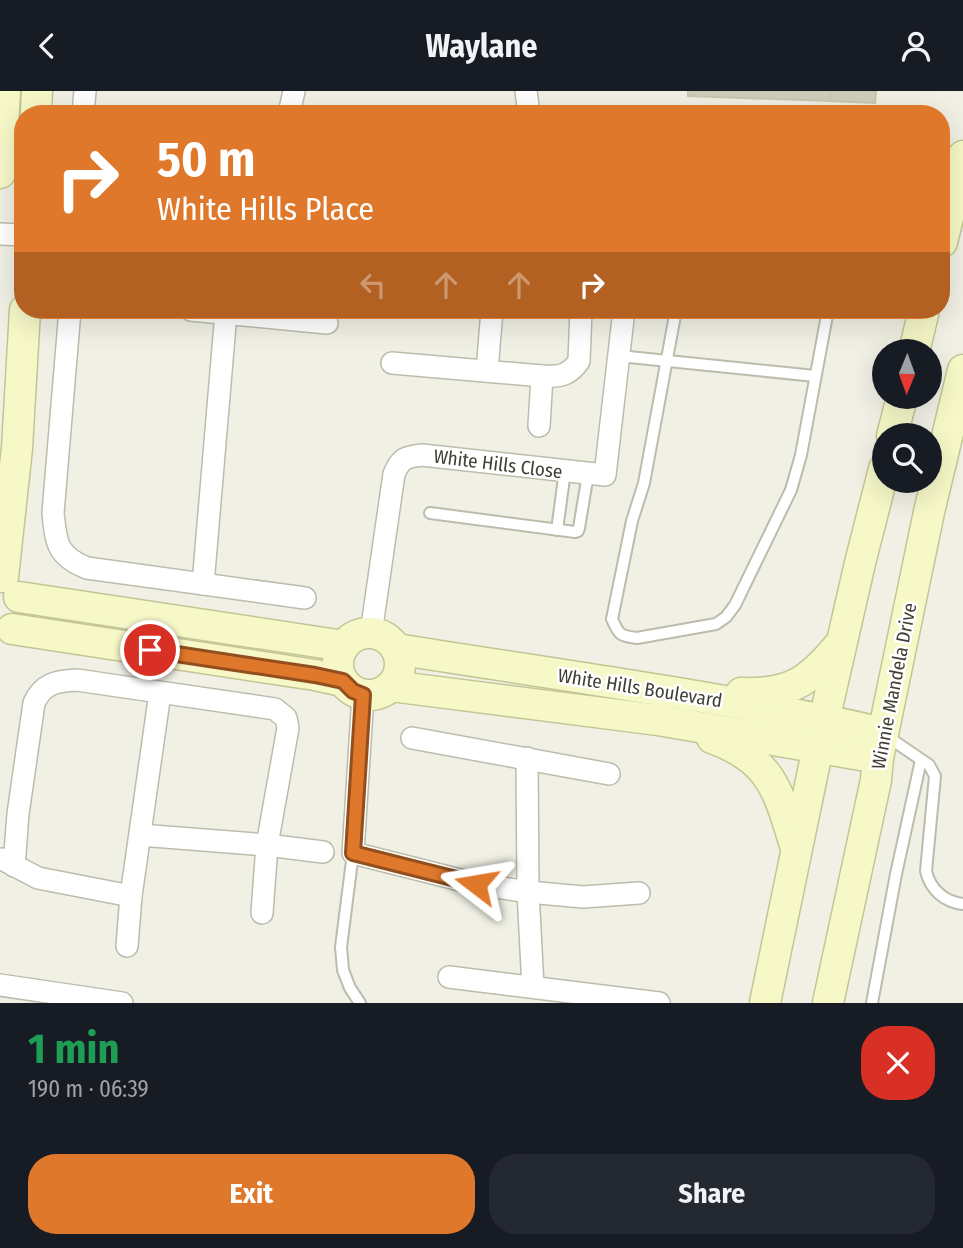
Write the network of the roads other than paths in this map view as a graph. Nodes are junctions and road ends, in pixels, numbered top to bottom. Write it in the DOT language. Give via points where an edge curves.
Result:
graph roads {
  1 [pos="5,91"];
  2 [pos="963,156"];
  3 [pos="0,173"];
  4 [pos="950,209"];
  5 [pos="24,319"];
  6 [pos="69,319"];
  7 [pos="225,319"];
  8 [pos="287,319"];
  9 [pos="491,319"];
  10 [pos="580,319"];
  11 [pos="623,319"];
  12 [pos="674,319"];
  13 [pos="826,319"];
  14 [pos="922,319"];
  15 [pos="327,323"];
  16 [pos="917,339"];
  17 [pos="619,356"];
  18 [pos="666,360"];
  19 [pos="392,363"];
  20 [pos="963,370"];
  21 [pos="487,371"];
  22 [pos="542,376"];
  23 [pos="815,376"];
  24 [pos="538,426"];
  25 [pos="565,471"];
  26 [pos="588,474"];
  27 [pos="878,493"];
  28 [pos="430,513"];
  29 [pos="557,530"];
  30 [pos="7,583"];
  31 [pos="203,583"];
  32 [pos="305,598"];
  33 [pos="6,634"];
  34 [pos="383,641"];
  35 [pos="841,643"];
  36 [pos="344,646"];
  37 [pos="391,686"];
  38 [pos="353,688"];
  39 [pos="653,689"];
  40 [pos="160,693"];
  41 [pos="658,720"];
  42 [pos="821,733"];
  43 [pos="412,738"];
  44 [pos="898,753"];
  45 [pos="527,758"];
  46 [pos="609,774"];
  47 [pos="140,835"];
  48 [pos="267,845"];
  49 [pos="796,849"];
  50 [pos="323,852"];
  51 [pos="353,853"];
  52 [pos="7,862"];
  53 [pos="528,892"];
  54 [pos="639,893"];
  55 [pos="131,896"];
  56 [pos="963,904"];
  57 [pos="262,913"];
  58 [pos="127,946"];
  59 [pos="449,977"];
  60 [pos="0,985"];
  61 [pos="533,987"];
  62 [pos="122,1003"];
  63 [pos="360,1003"];
  64 [pos="659,1003"];
  65 [pos="765,1003"];
  66 [pos="828,1003"];
  67 [pos="872,1003"];
  1 -- 3 [label="street"];
  2 -- 4 [label="street"];
  5 -- 30 [label="street"];
  6 -- 31 [label="street" via="53,513 60,550 87,568"];
  7 -- 31 [label="street"];
  8 -- 15 [label="street"];
  9 -- 21 [label="street"];
  10 -- 22 [label="street" via="579,362 565,375"];
  11 -- 17 [label="street, White Hills Close"];
  12 -- 18 [label="lane"];
  13 -- 23 [label="lane"];
  14 -- 16 [label="street"];
  17 -- 18 [label="lane"];
  17 -- 26 [label="street, White Hills Close" via="605,475"];
  18 -- 23 [label="lane"];
  18 -- 23 [label="lane" via="644,483 612,619 618,633 626,637 716,624 735,605 791,490"];
  19 -- 21 [label="street"];
  20 -- 44 [label="street, Winnie Mandela Drive" via="929,512"];
  21 -- 22 [label="street"];
  22 -- 24 [label="street"];
  25 -- 26 [label="street, White Hills Close"];
  25 -- 29 [label="lane"];
  25 -- 34 [label="street, White Hills Close" via="422,455 399,463 394,474"];
  26 -- 29 [label="lane" via="578,531"];
  27 -- 35 [label="street"];
  28 -- 29 [label="lane"];
  30 -- 33 [label="street" via="19,614"];
  30 -- 36 [label="street"];
  31 -- 32 [label="street"];
  33 -- 38 [label="street" via="315,675"];
  34 -- 36 [label="street" via="361,634"];
  34 -- 37 [label="street" via="400,658"];
  34 -- 39 [label="street, White Hills Boulevard"];
  35 -- 39 [label="street" via="810,676 776,692"];
  35 -- 42 [label="street"];
  36 -- 38 [label="street" via="339,655 340,676"];
  37 -- 38 [label="street" via="373,695"];
  37 -- 41 [label="street, White Hills Boulevard"];
  38 -- 51 [label="street"];
  39 -- 42 [label="street, White Hills Boulevard"];
  40 -- 47 [label="street"];
  40 -- 48 [label="street" via="275,709 286,718 286,744"];
  40 -- 52 [label="street" via="77,680 58,681 37,696"];
  41 -- 42 [label="street, White Hills Boulevard"];
  41 -- 49 [label="street" via="728,744 759,766 780,796"];
  42 -- 44 [label="street, White Hills Boulevard"];
  42 -- 49 [label="street"];
  43 -- 45 [label="street"];
  44 -- 56 [label="lane" via="929,765 935,776 928,880 936,892"];
  44 -- 66 [label="street, Winnie Mandela Drive" via="876,780"];
  44 -- 67 [label="lane" via="897,866"];
  45 -- 46 [label="street"];
  45 -- 53 [label="street"];
  47 -- 48 [label="street"];
  47 -- 55 [label="street"];
  48 -- 50 [label="street"];
  48 -- 57 [label="street"];
  49 -- 65 [label="street"];
  51 -- 53 [label="street" via="476,884"];
  51 -- 63 [label="lane" via="341,947 343,970"];
  52 -- 55 [label="street" via="38,878"];
  53 -- 54 [label="street" via="583,897"];
  53 -- 61 [label="street"];
  55 -- 58 [label="street"];
  59 -- 61 [label="street"];
  60 -- 62 [label="street"];
  61 -- 64 [label="street"];
}
